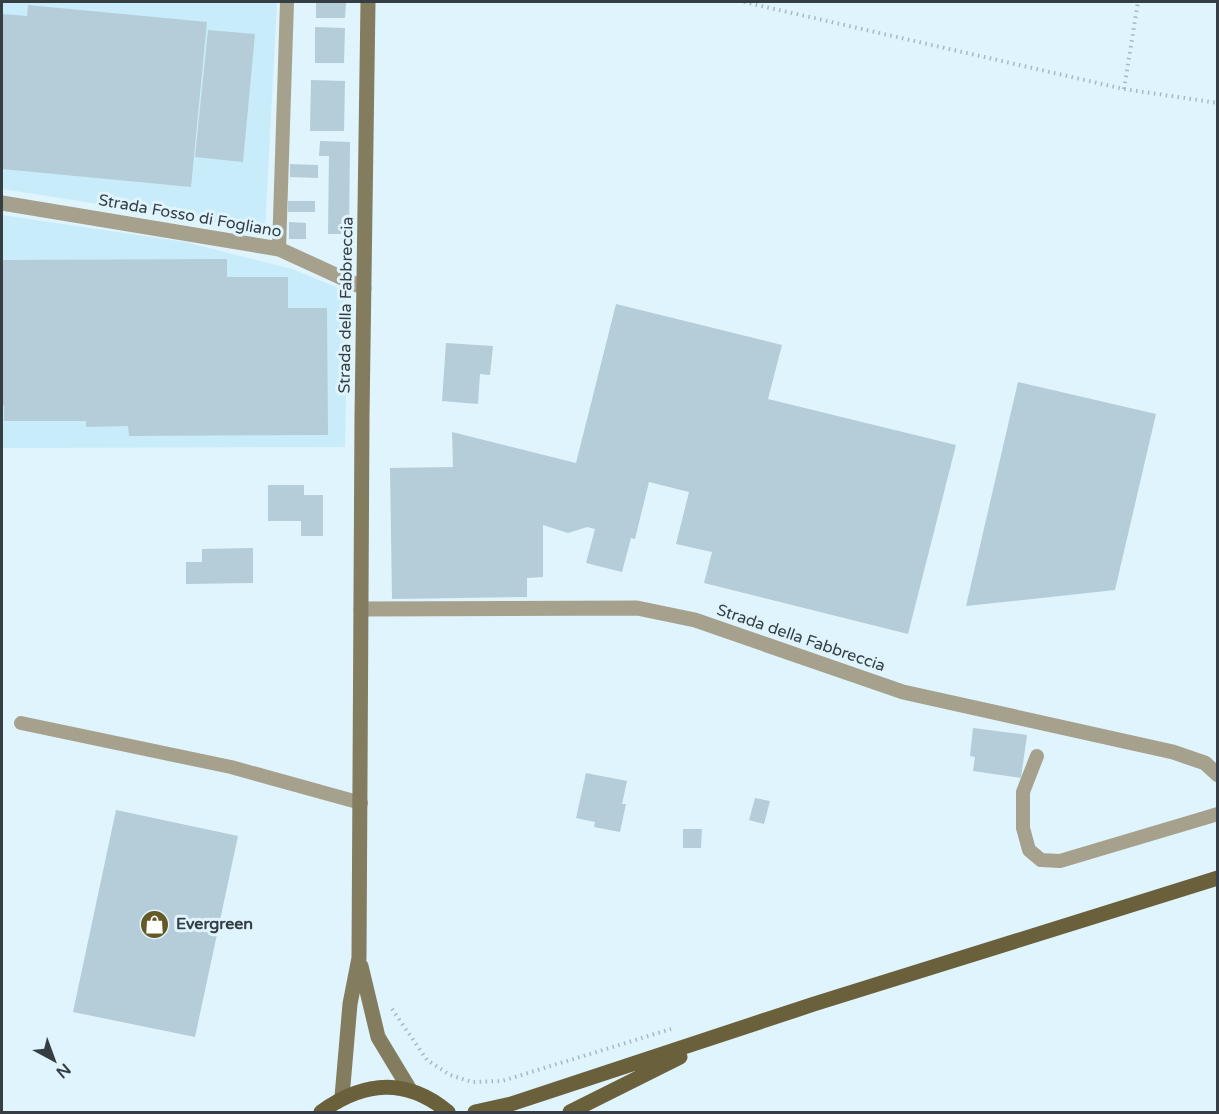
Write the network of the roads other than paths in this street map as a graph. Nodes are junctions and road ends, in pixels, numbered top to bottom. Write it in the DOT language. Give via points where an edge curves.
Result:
graph roads {
  1 [pos="287,2"];
  2 [pos="368,2"];
  3 [pos="2,203"];
  4 [pos="279,249"];
  5 [pos="364,288"];
  6 [pos="362,609"];
  7 [pos="21,723"];
  8 [pos="1037,756"];
  9 [pos="1218,775"];
  10 [pos="361,803"];
  11 [pos="1218,814"];
  12 [pos="1218,878"];
  13 [pos="359,958"];
  14 [pos="724,1035"];
  15 [pos="410,1090"];
  16 [pos="342,1097"];
  17 [pos="321,1113"];
  18 [pos="448,1113"];
  19 [pos="475,1113"];
  20 [pos="570,1113"];
  1 -- 4 [label="lane"];
  2 -- 5 [label="street, Strada della Fabbreccia"];
  3 -- 4 [label="street, Strada Fosso di Fogliano"];
  4 -- 5 [label="street, Strada Fosso di Fogliano"];
  5 -- 6 [label="street, Strada della Fabbreccia"];
  6 -- 9 [label="street, Strada della Fabbreccia" via="637,608 695,620 903,692 1173,752 1205,763"];
  6 -- 10 [label="street, Strada della Fabbreccia"];
  7 -- 10 [label="lane" via="231,767"];
  8 -- 11 [label="lane" via="1023,792 1023,828 1029,850 1041,860 1060,861"];
  10 -- 13 [label="street, Strada della Fabbreccia"];
  12 -- 14 [label="main road"];
  13 -- 15 [label="street, Strada della Fabbreccia" via="378,1037"];
  13 -- 16 [label="street, Strada della Fabbreccia" via="350,1004"];
  14 -- 19 [label="main road"];
  14 -- 20 [label="main road"];
  15 -- 16 [label="main road" via="387,1086"];
  15 -- 18 [label="main road" via="434,1100"];
  16 -- 17 [label="main road"];
}
